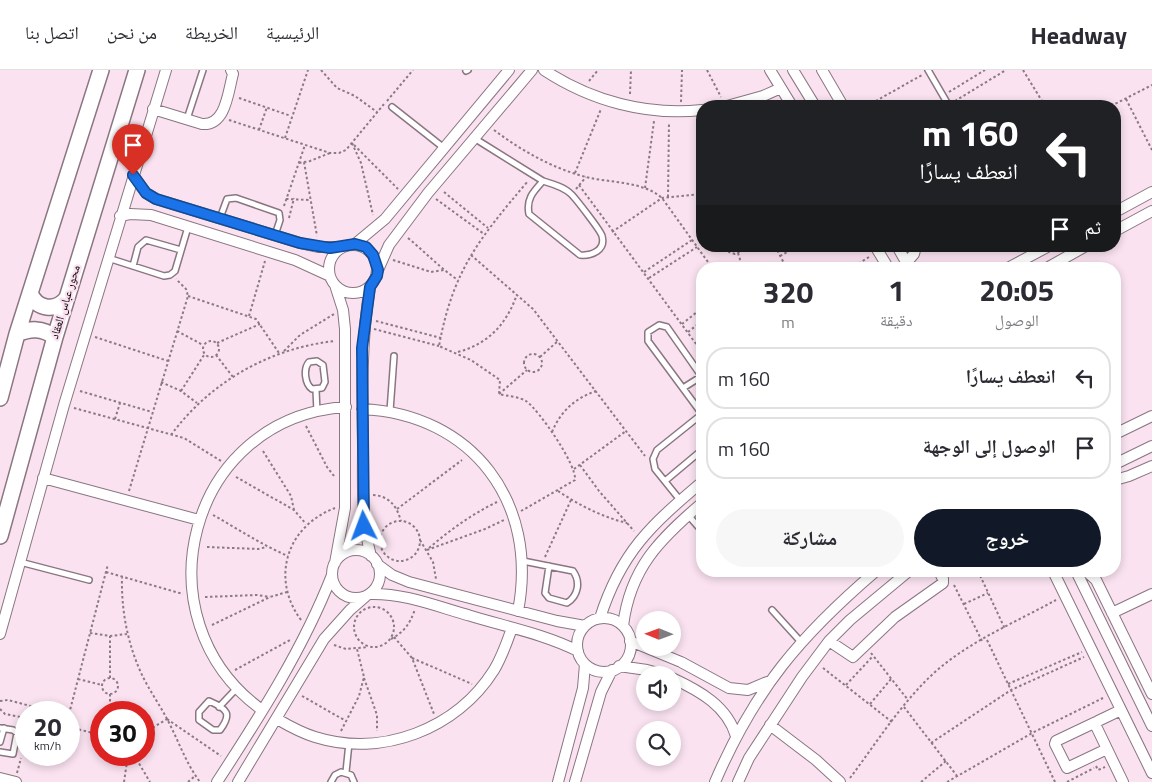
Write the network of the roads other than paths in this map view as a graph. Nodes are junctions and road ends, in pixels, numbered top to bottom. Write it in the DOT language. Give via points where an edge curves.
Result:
graph roads {
  1 [pos="101,70"];
  2 [pos="137,70"];
  3 [pos="166,70"];
  4 [pos="203,70"];
  5 [pos="231,70"];
  6 [pos="509,70"];
  7 [pos="532,70"];
  8 [pos="544,70"];
  9 [pos="770,70"];
  10 [pos="793,70"];
  11 [pos="822,70"];
  12 [pos="929,71"];
  13 [pos="781,88"];
  14 [pos="744,100"];
  15 [pos="788,100"];
  16 [pos="811,100"];
  17 [pos="840,100"];
  18 [pos="945,100"];
  19 [pos="392,107"];
  20 [pos="153,109"];
  21 [pos="696,111"];
  22 [pos="187,120"];
  23 [pos="474,138"];
  24 [pos="444,148"];
  25 [pos="133,175"];
  26 [pos="543,181"];
  27 [pos="1152,192"];
  28 [pos="1121,209"];
  29 [pos="1152,211"];
  30 [pos="120,216"];
  31 [pos="220,218"];
  32 [pos="188,227"];
  33 [pos="1121,228"];
  34 [pos="275,235"];
  35 [pos="355,244"];
  36 [pos="342,247"];
  37 [pos="181,250"];
  38 [pos="1038,252"];
  39 [pos="1075,252"];
  40 [pos="108,258"];
  41 [pos="1019,262"];
  42 [pos="1057,262"];
  43 [pos="132,266"];
  44 [pos="378,270"];
  45 [pos="330,276"];
  46 [pos="335,286"];
  47 [pos="370,287"];
  48 [pos="30,293"];
  49 [pos="67,298"];
  50 [pos="17,334"];
  51 [pos="55,337"];
  52 [pos="394,356"];
  53 [pos="696,368"];
  54 [pos="696,380"];
  55 [pos="683,388"];
  56 [pos="316,390"];
  57 [pos="0,398"];
  58 [pos="696,406"];
  59 [pos="346,407"];
  60 [pos="362,409"];
  61 [pos="390,411"];
  62 [pos="317,412"];
  63 [pos="1152,416"];
  64 [pos="696,419"];
  65 [pos="1121,431"];
  66 [pos="1152,446"];
  67 [pos="696,455"];
  68 [pos="1121,461"];
  69 [pos="1152,466"];
  70 [pos="43,478"];
  71 [pos="1121,478"];
  72 [pos="664,481"];
  73 [pos="696,487"];
  74 [pos="680,500"];
  75 [pos="696,508"];
  76 [pos="688,515"];
  77 [pos="199,520"];
  78 [pos="696,524"];
  79 [pos="0,536"];
  80 [pos="374,560"];
  81 [pos="523,561"];
  82 [pos="19,562"];
  83 [pos="335,563"];
  84 [pos="549,566"];
  85 [pos="332,575"];
  86 [pos="869,577"];
  87 [pos="902,577"];
  88 [pos="942,577"];
  89 [pos="1056,577"];
  90 [pos="1079,577"];
  91 [pos="1093,577"];
  92 [pos="89,580"];
  93 [pos="1152,594"];
  94 [pos="367,595"];
  95 [pos="772,610"];
  96 [pos="518,611"];
  97 [pos="1112,613"];
  98 [pos="600,618"];
  99 [pos="585,626"];
  100 [pos="623,626"];
  101 [pos="512,628"];
  102 [pos="0,634"];
  103 [pos="630,641"];
  104 [pos="830,641"];
  105 [pos="801,642"];
  106 [pos="578,651"];
  107 [pos="585,664"];
  108 [pos="615,668"];
  109 [pos="636,669"];
  110 [pos="773,676"];
  111 [pos="681,683"];
  112 [pos="237,688"];
  113 [pos="1152,694"];
  114 [pos="219,707"];
  115 [pos="262,710"];
  116 [pos="1121,710"];
  117 [pos="277,719"];
  118 [pos="1096,722"];
  119 [pos="770,725"];
  120 [pos="1152,726"];
  121 [pos="2,728"];
  122 [pos="736,736"];
  123 [pos="0,742"];
  124 [pos="349,743"];
  125 [pos="1107,749"];
  126 [pos="0,752"];
  127 [pos="346,772"];
  128 [pos="1152,773"];
  129 [pos="0,778"];
  130 [pos="16,782"];
  131 [pos="216,782"];
  132 [pos="238,782"];
  133 [pos="331,782"];
  134 [pos="354,782"];
  135 [pos="558,782"];
  136 [pos="574,782"];
  137 [pos="715,782"];
  138 [pos="738,782"];
  139 [pos="840,782"];
  140 [pos="1122,782"];
  1 -- 48 [label="main road"];
  2 -- 49 [label="main road, محور عباس العقاد"];
  3 -- 20 [label="street"];
  4 -- 22 [label="lane"];
  5 -- 22 [label="street" via="233,74 220,117 209,125"];
  6 -- 24 [label="street"];
  7 -- 23 [label="street"];
  8 -- 21 [label="street" via="581,91 605,100 655,110"];
  9 -- 13 [label="street"];
  10 -- 16 [label="street"];
  11 -- 17 [label="street"];
  12 -- 18 [label="lane"];
  13 -- 14 [label="street"];
  13 -- 15 [label="street"];
  19 -- 24 [label="lane"];
  20 -- 22 [label="street"];
  20 -- 25 [label="street"];
  23 -- 26 [label="lane"];
  23 -- 44 [label="street" via="399,231"];
  24 -- 35 [label="street" via="376,229"];
  25 -- 30 [label="street"];
  25 -- 31 [label="street" via="142,189 156,199"];
  26 -- 26 [label="lane" via="529,197 530,214 580,255 589,256 597,252 602,244 602,235 572,194"];
  27 -- 28 [label="street"];
  29 -- 33 [label="street"];
  30 -- 32 [label="street" via="151,215"];
  30 -- 40 [label="street"];
  31 -- 34 [label="street"];
  31 -- 34 [label="lane" via="227,199 231,197 276,210 280,216"];
  32 -- 37 [label="lane"];
  32 -- 45 [label="street" via="307,264"];
  34 -- 36 [label="street" via="318,247"];
  35 -- 36 [label="street"];
  35 -- 44 [label="street" via="366,247 373,255"];
  36 -- 45 [label="street" via="332,256"];
  37 -- 43 [label="lane" via="146,240 138,247"];
  37 -- 43 [label="lane" via="175,271 170,275"];
  38 -- 41 [label="street"];
  39 -- 42 [label="street"];
  40 -- 43 [label="lane"];
  40 -- 70 [label="street"];
  44 -- 47 [label="street"];
  45 -- 46 [label="street"];
  46 -- 47 [label="street" via="356,294"];
  46 -- 59 [label="street" via="343,310"];
  47 -- 60 [label="street" via="364,323"];
  48 -- 49 [label="main road" via="35,302 49,308"];
  48 -- 50 [label="main road"];
  49 -- 51 [label="main road, محور عباس العقاد"];
  50 -- 51 [label="main road" via="35,329"];
  50 -- 57 [label="main road"];
  51 -- 79 [label="main road, محور عباس العقاد"];
  52 -- 61 [label="lane"];
  53 -- 55 [label="lane" via="667,327 659,325 648,332 648,341"];
  54 -- 55 [label="lane"];
  55 -- 58 [label="lane"];
  56 -- 56 [label="lane" via="325,382 323,365 317,360 309,362 305,368 308,384"];
  56 -- 62 [label="lane"];
  59 -- 62 [label="street"];
  59 -- 83 [label="street" via="345,508"];
  60 -- 61 [label="street"];
  60 -- 80 [label="street" via="364,526"];
  61 -- 81 [label="street" via="442,430 485,466 513,515"];
  62 -- 77 [label="street" via="285,423 256,440 227,469"];
  63 -- 65 [label="street"];
  64 -- 72 [label="lane" via="657,450 653,459 655,469"];
  66 -- 68 [label="street"];
  67 -- 72 [label="lane"];
  69 -- 71 [label="street"];
  70 -- 77 [label="street"];
  70 -- 82 [label="street"];
  72 -- 74 [label="lane"];
  73 -- 74 [label="street"];
  74 -- 98 [label="street" via="641,539 628,557"];
  75 -- 76 [label="street"];
  76 -- 78 [label="lane"];
  76 -- 100 [label="street" via="656,546 643,564 629,593"];
  77 -- 112 [label="street" via="193,547 192,597 201,630 216,661"];
  80 -- 83 [label="street" via="354,550 343,554"];
  80 -- 94 [label="street" via="379,570 378,583"];
  80 -- 96 [label="street" via="401,579"];
  81 -- 84 [label="lane"];
  81 -- 96 [label="street"];
  82 -- 92 [label="lane"];
  82 -- 102 [label="street"];
  83 -- 85 [label="street"];
  84 -- 84 [label="lane" via="573,571 577,576 575,595 566,603 549,598 545,592"];
  85 -- 94 [label="street" via="333,583 343,594 350,598"];
  85 -- 115 [label="street" via="310,629"];
  86 -- 105 [label="street" via="835,606"];
  87 -- 104 [label="street"];
  88 -- 104 [label="street" via="943,583 895,617 851,658"];
  89 -- 116 [label="street"];
  90 -- 120 [label="street"];
  91 -- 97 [label="street"];
  93 -- 97 [label="street"];
  94 -- 101 [label="street" via="397,595"];
  94 -- 117 [label="street" via="324,639"];
  95 -- 105 [label="lane"];
  96 -- 99 [label="street"];
  97 -- 113 [label="street"];
  98 -- 99 [label="street"];
  98 -- 100 [label="street" via="612,619"];
  99 -- 106 [label="street" via="578,638"];
  100 -- 103 [label="street"];
  101 -- 106 [label="street" via="552,639"];
  101 -- 124 [label="street" via="495,670 454,714 399,740"];
  103 -- 108 [label="street" via="627,658"];
  103 -- 110 [label="street" via="681,662 729,688 755,688"];
  104 -- 119 [label="street"];
  105 -- 110 [label="street"];
  106 -- 107 [label="street"];
  107 -- 108 [label="street" via="597,670"];
  107 -- 135 [label="street" via="583,688"];
  108 -- 109 [label="street"];
  108 -- 136 [label="street" via="601,692"];
  110 -- 122 [label="street"];
  111 -- 122 [label="street" via="719,706 730,720"];
  112 -- 114 [label="lane"];
  112 -- 115 [label="street"];
  114 -- 114 [label="lane" via="228,716 220,730 213,730 199,720 199,712 206,702 213,702"];
  115 -- 131 [label="street"];
  116 -- 118 [label="street"];
  116 -- 128 [label="street"];
  117 -- 124 [label="street" via="309,734"];
  117 -- 132 [label="street"];
  118 -- 125 [label="street"];
  118 -- 125 [label="street" via="1055,744 1067,768"];
  119 -- 138 [label="street"];
  119 -- 139 [label="street"];
  121 -- 123 [label="lane"];
  121 -- 126 [label="lane" via="13,730 17,738 13,754"];
  122 -- 137 [label="street"];
  124 -- 127 [label="lane"];
  125 -- 140 [label="street"];
  127 -- 133 [label="lane" via="335,775"];
  127 -- 134 [label="lane"];
  129 -- 130 [label="street"];
}
